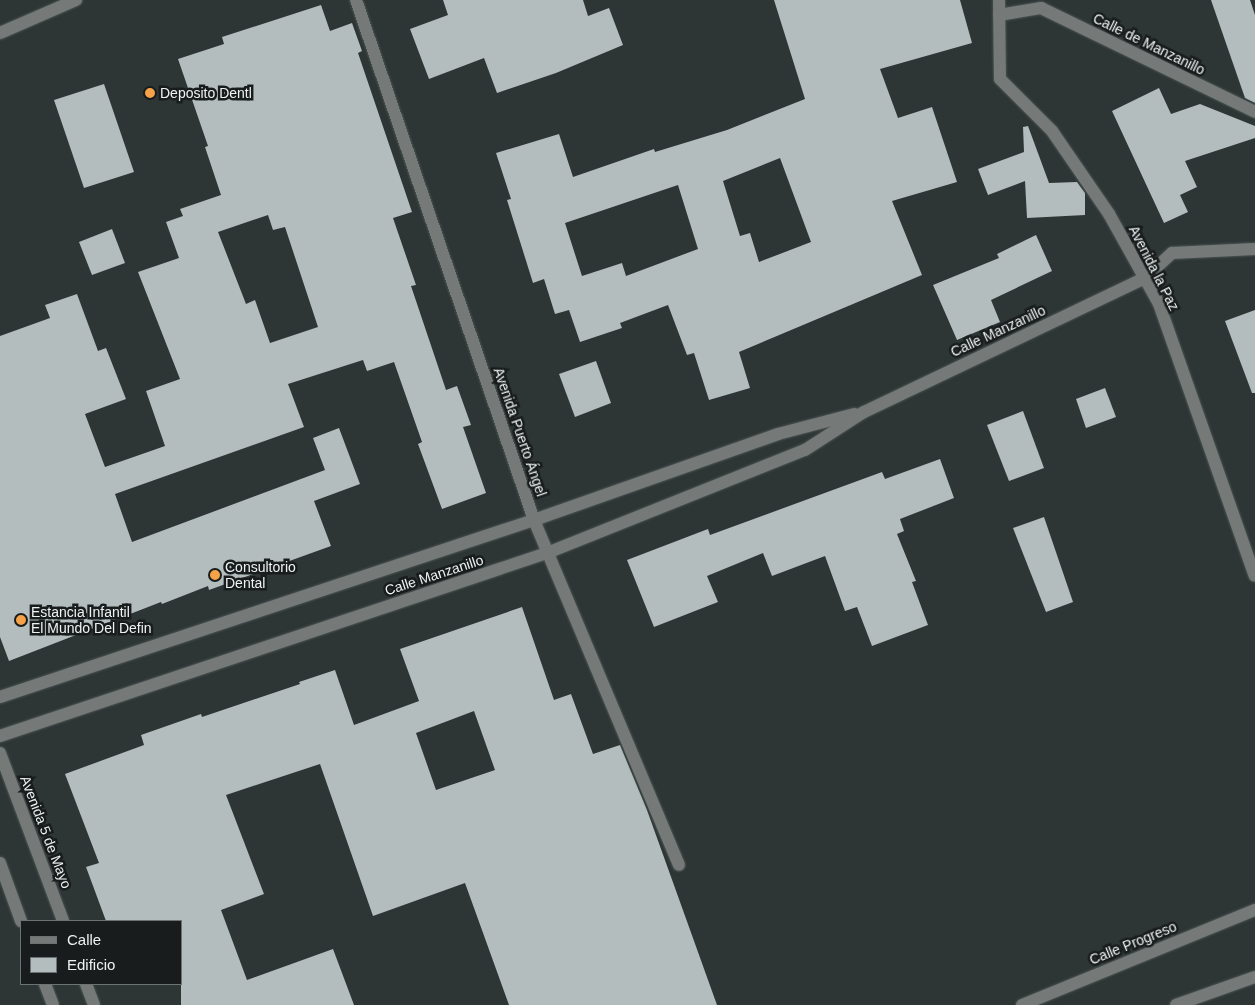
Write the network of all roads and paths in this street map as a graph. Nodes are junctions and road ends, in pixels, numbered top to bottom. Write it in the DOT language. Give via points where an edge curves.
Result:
graph roads {
  1 [pos="76,0"];
  2 [pos="356,0"];
  3 [pos="1000,0"];
  4 [pos="999,15"];
  5 [pos="0,33"];
  6 [pos="1255,112"];
  7 [pos="1255,249"];
  8 [pos="1145,278"];
  9 [pos="864,412"];
  10 [pos="534,520"];
  11 [pos="547,553"];
  12 [pos="1255,576"];
  13 [pos="0,697"];
  14 [pos="0,736"];
  15 [pos="0,754"];
  16 [pos="0,864"];
  17 [pos="679,865"];
  18 [pos="1255,910"];
  19 [pos="22,920"];
  20 [pos="63,920"];
  21 [pos="1255,977"];
  22 [pos="45,985"];
  23 [pos="86,985"];
  24 [pos="53,1005"];
  25 [pos="94,1005"];
  26 [pos="1022,1005"];
  27 [pos="1176,1005"];
  1 -- 5 [label="street"];
  2 -- 10 [label="street, Avenida Puerto Ángel"];
  3 -- 4 [label="street, Avenida la Paz"];
  4 -- 6 [label="street, Calle de Manzanillo" via="1042,8"];
  4 -- 8 [label="street, Avenida la Paz" via="1000,80 1052,132 1109,214"];
  7 -- 8 [label="street, Calle Manzanillo" via="1172,253"];
  8 -- 9 [label="street, Calle Manzanillo"];
  8 -- 12 [label="street, Avenida la Paz" via="1159,304"];
  9 -- 10 [label="street, Calle Manzanillo" via="778,434"];
  9 -- 11 [label="street, Calle Manzanillo" via="805,450"];
  10 -- 11 [label="street, Avenida Puerto Ángel"];
  10 -- 13 [label="street, Calle Manzanillo"];
  11 -- 14 [label="street, Calle Manzanillo"];
  11 -- 17 [label="street, Avenida Puerto Ángel"];
  15 -- 20 [label="street, Avenida 5 de Mayo"];
  16 -- 19 [label="street"];
  18 -- 26 [label="street, Calle Progreso"];
  21 -- 27 [label="street"];
  22 -- 24 [label="street"];
  23 -- 25 [label="street"];
}
